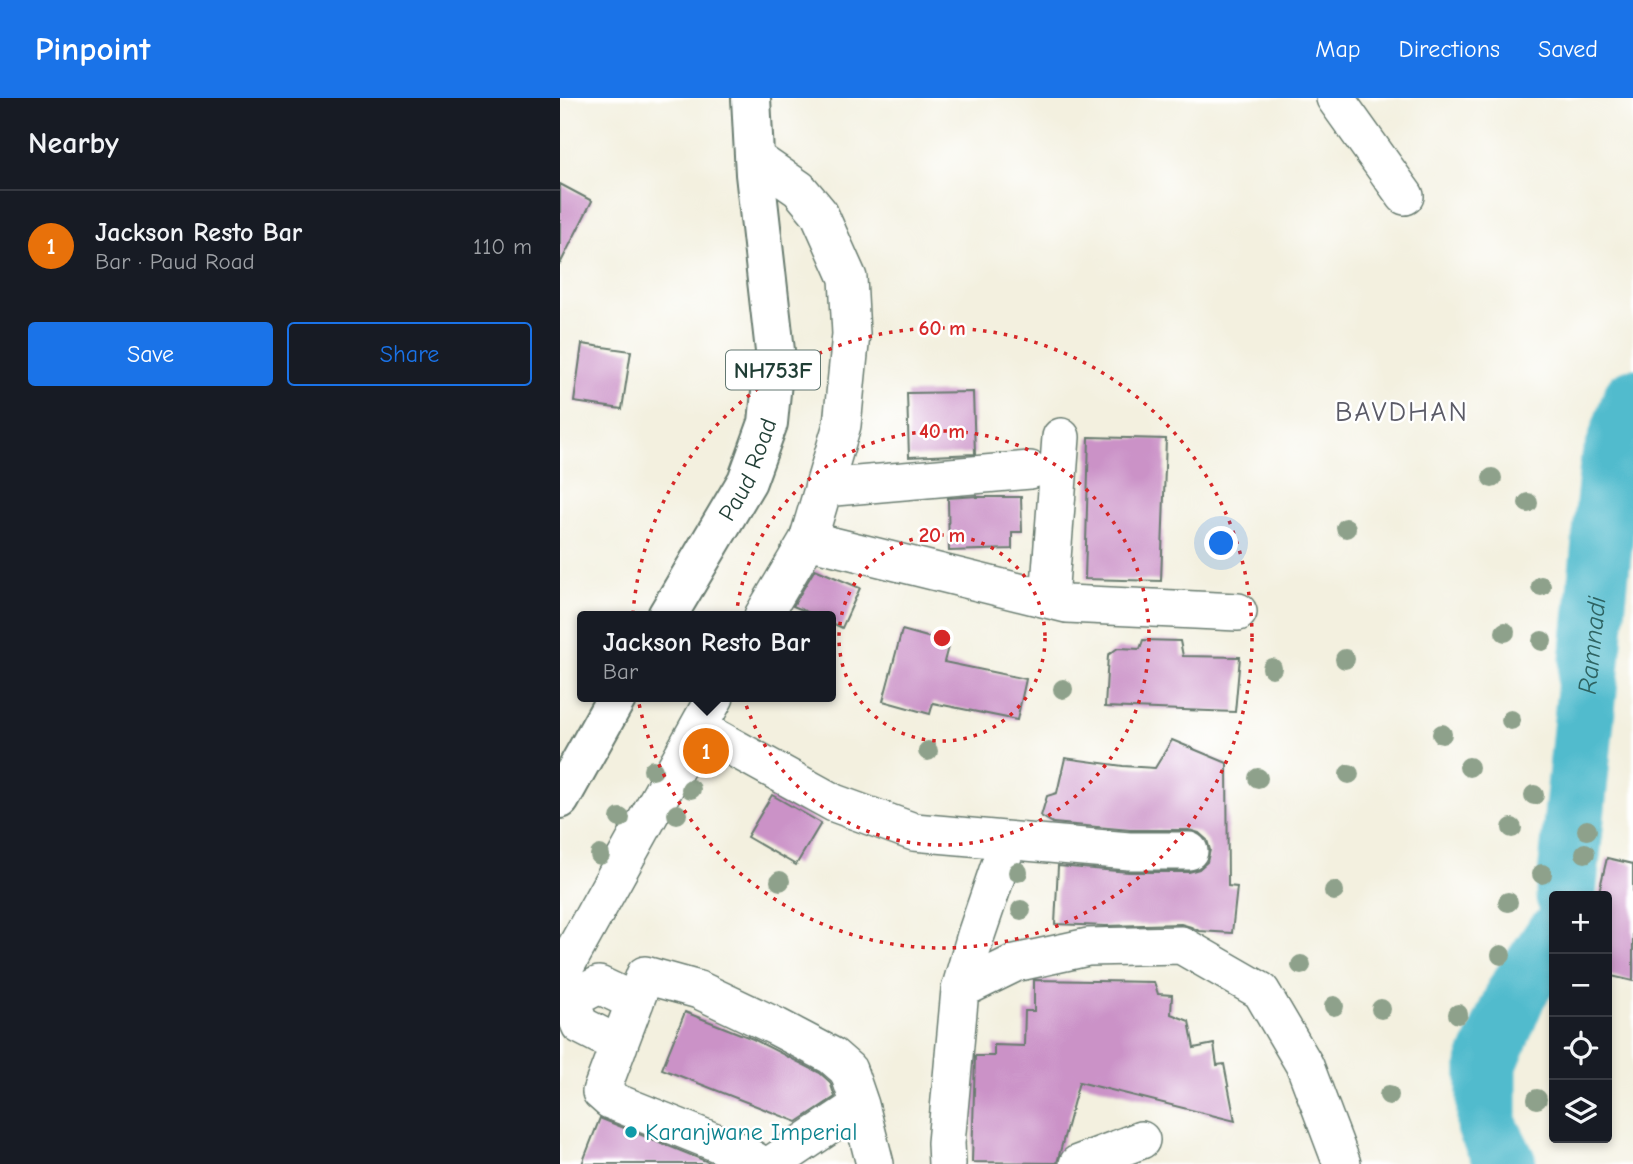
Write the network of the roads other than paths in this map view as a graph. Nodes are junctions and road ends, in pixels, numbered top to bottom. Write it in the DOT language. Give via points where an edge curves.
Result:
graph roads {
  1 [pos="751,98"];
  2 [pos="1335,98"];
  3 [pos="754,158"];
  4 [pos="1405,196"];
  5 [pos="1062,437"];
  6 [pos="1030,470"];
  7 [pos="823,488"];
  8 [pos="808,540"];
  9 [pos="1049,600"];
  10 [pos="670,611"];
  11 [pos="766,611"];
  12 [pos="1238,612"];
  13 [pos="614,702"];
  14 [pos="712,702"];
  15 [pos="698,728"];
  16 [pos="560,799"];
  17 [pos="1008,841"];
  18 [pos="1189,851"];
  19 [pos="563,990"];
  20 [pos="960,990"];
  21 [pos="635,1002"];
  22 [pos="619,1045"];
  23 [pos="860,1105"];
  24 [pos="1141,1140"];
  25 [pos="760,1164"];
  26 [pos="772,1164"];
  27 [pos="875,1164"];
  28 [pos="947,1164"];
  29 [pos="1078,1164"];
  30 [pos="1342,1164"];
  1 -- 3 [label="main road, Paud Road / NH753F"];
  2 -- 4 [label="street"];
  3 -- 7 [label="street" via="799,190 819,214 848,278 851,334 842,425"];
  3 -- 10 [label="main road, Paud Road / NH753F" via="775,351 768,423 747,481"];
  5 -- 9 [label="street"];
  6 -- 7 [label="street"];
  7 -- 8 [label="street"];
  8 -- 9 [label="street"];
  8 -- 11 [label="street"];
  9 -- 12 [label="street"];
  13 -- 16 [label="main road"];
  14 -- 15 [label="street"];
  15 -- 17 [label="street" via="834,803 914,832"];
  15 -- 19 [label="street"];
  17 -- 18 [label="street"];
  17 -- 20 [label="street"];
  19 -- 21 [label="street" via="599,985"];
  19 -- 22 [label="street" via="580,1025"];
  20 -- 28 [label="street"];
  20 -- 30 [label="street" via="1015,963 1088,947 1181,945 1261,991 1305,1066"];
  21 -- 22 [label="street"];
  21 -- 23 [label="street" via="645,975 699,990 832,1056 848,1070"];
  22 -- 25 [label="street" via="601,1092 610,1100"];
  23 -- 26 [label="street"];
  23 -- 27 [label="street"];
  24 -- 29 [label="street"];
}
